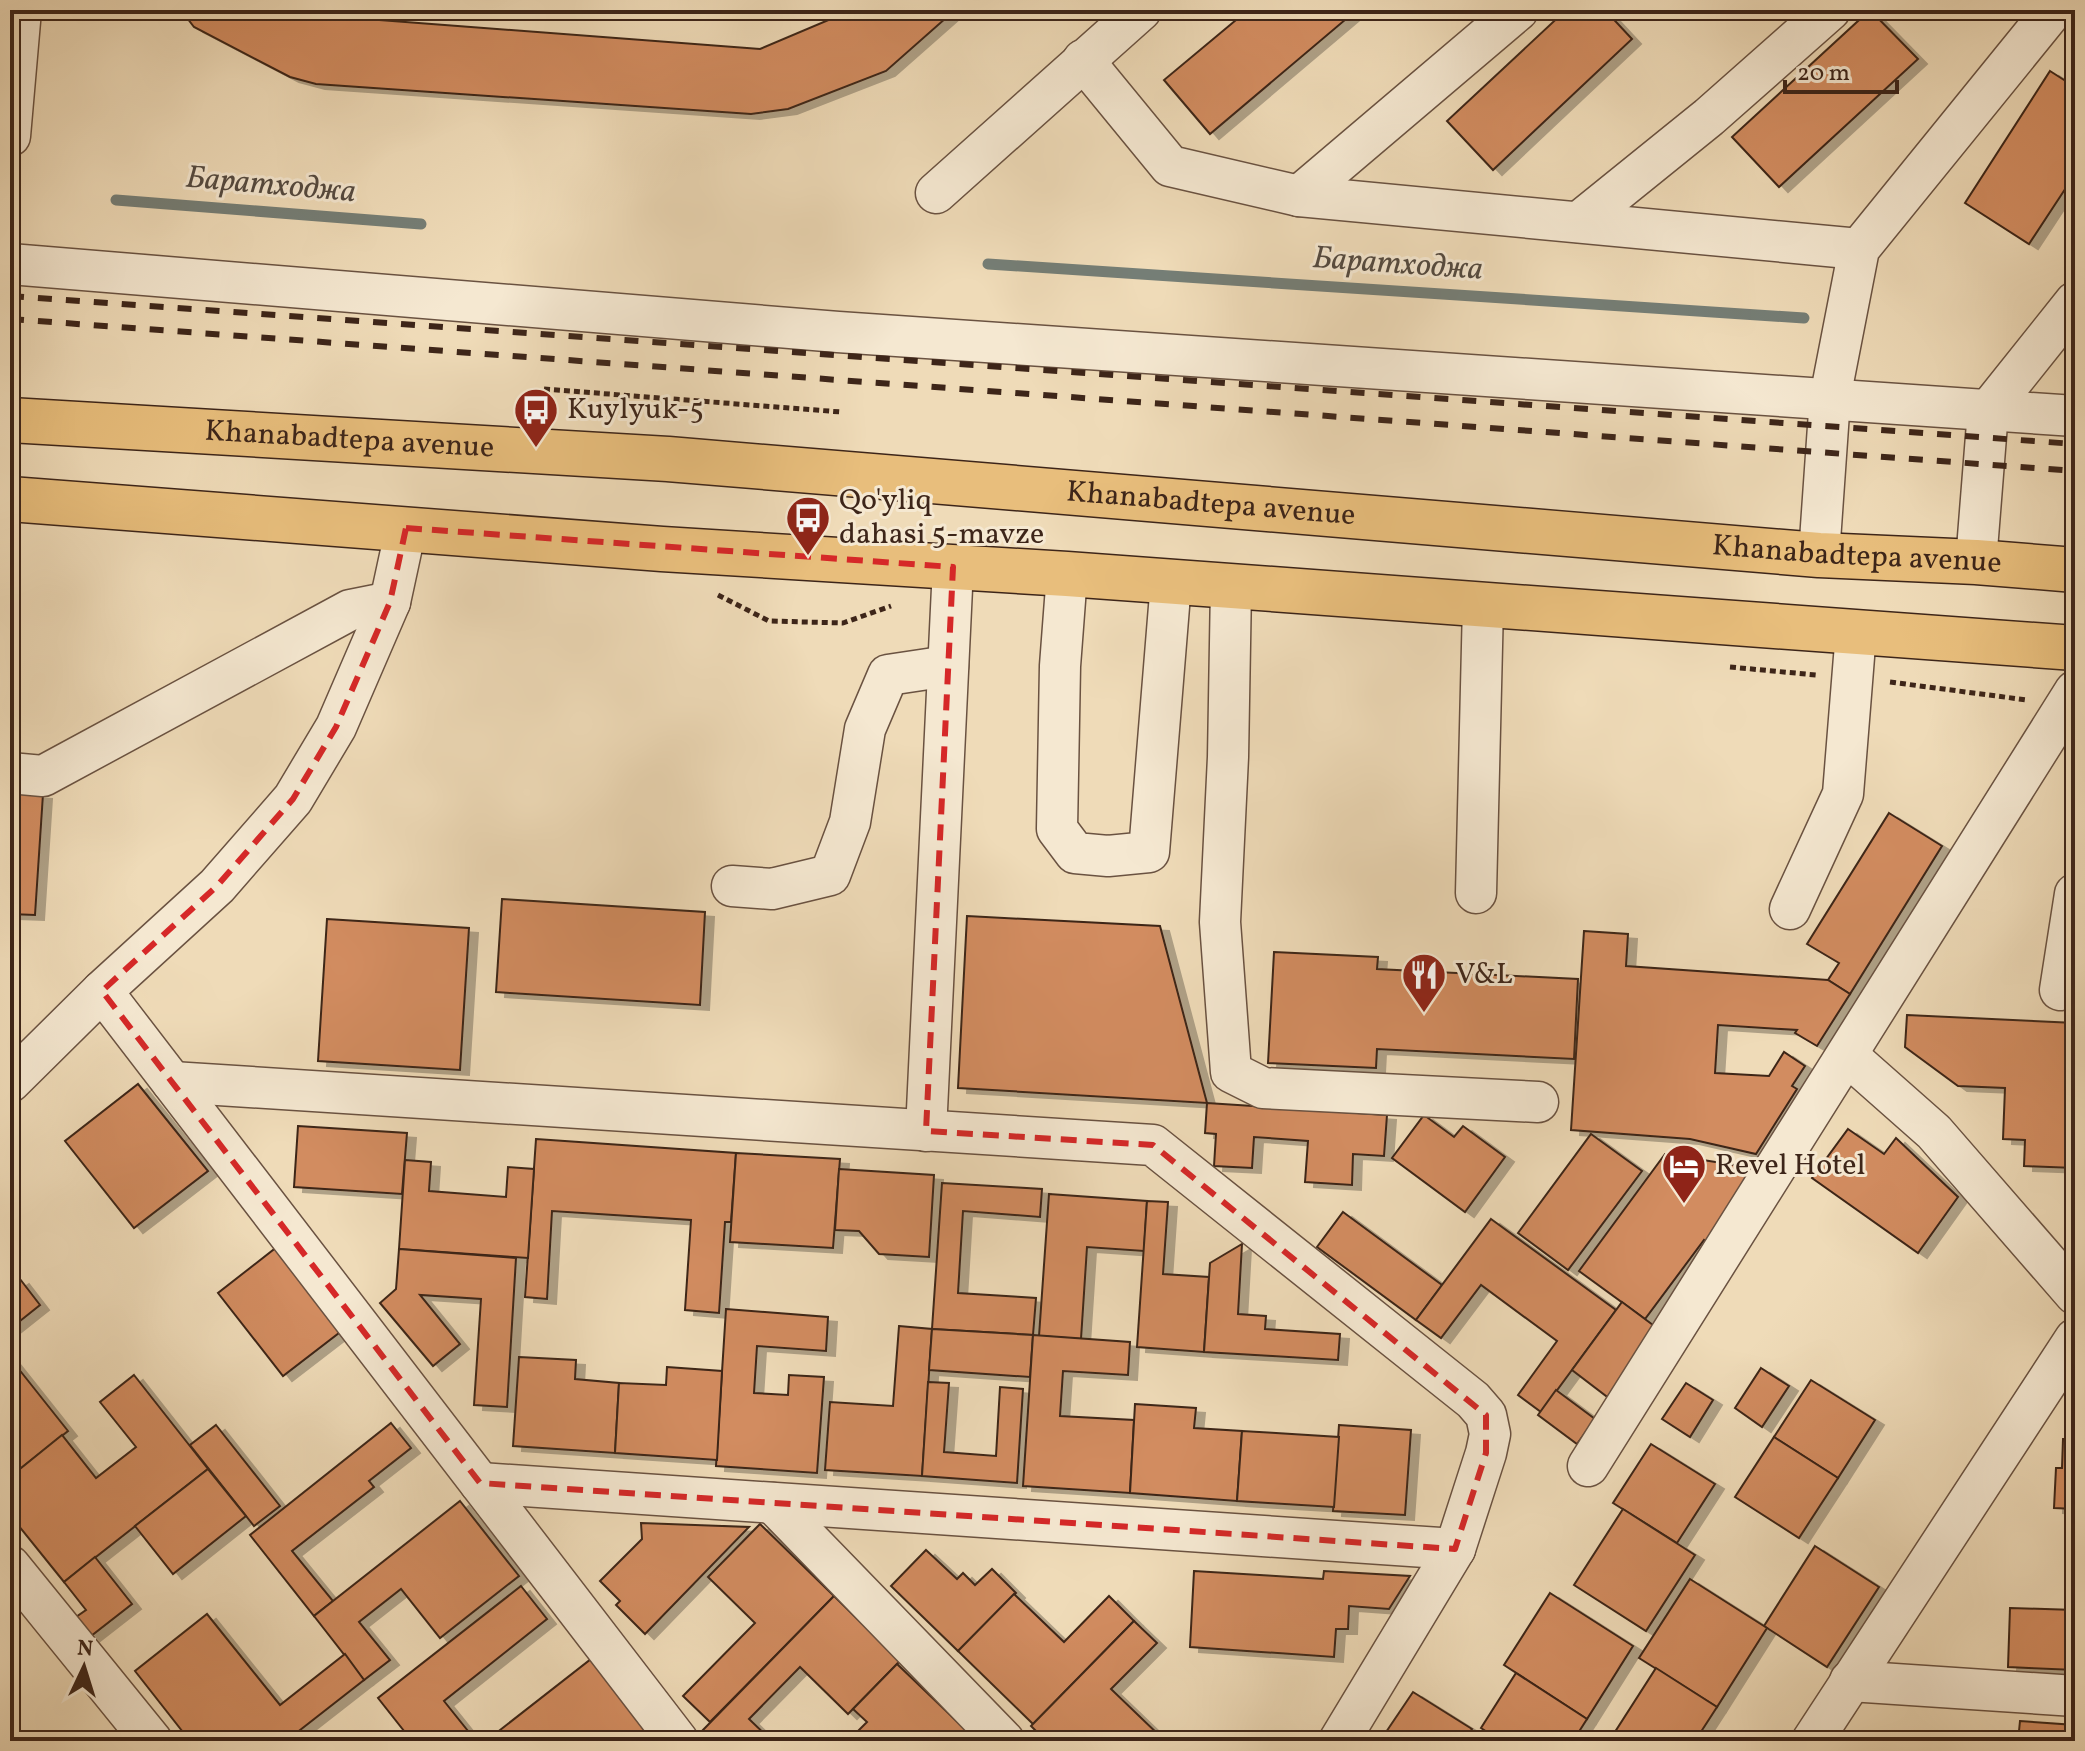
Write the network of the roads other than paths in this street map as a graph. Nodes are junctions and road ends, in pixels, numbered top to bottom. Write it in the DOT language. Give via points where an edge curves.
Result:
graph roads {
  1 [pos="21,10"];
  2 [pos="1141,10"];
  3 [pos="1518,10"];
  4 [pos="1830,10"];
  5 [pos="2053,10"];
  6 [pos="1083,60"];
  7 [pos="10,136"];
  8 [pos="936,193"];
  9 [pos="1299,196"];
  10 [pos="1579,222"];
  11 [pos="1859,249"];
  12 [pos="10,264"];
  13 [pos="2075,302"];
  14 [pos="1830,398"];
  15 [pos="1988,411"];
  16 [pos="2075,416"];
  17 [pos="10,420"];
  18 [pos="10,499"];
  19 [pos="406,528"];
  20 [pos="1819,555"];
  21 [pos="1976,562"];
  22 [pos="2075,570"];
  23 [pos="1067,574"];
  24 [pos="1171,582"];
  25 [pos="1231,587"];
  26 [pos="952,588"];
  27 [pos="390,602"];
  28 [pos="1483,605"];
  29 [pos="1856,632"];
  30 [pos="2075,648"];
  31 [pos="948,666"];
  32 [pos="2075,691"];
  33 [pos="10,773"];
  34 [pos="732,886"];
  35 [pos="1476,893"];
  36 [pos="2075,894"];
  37 [pos="1790,909"];
  38 [pos="2060,990"];
  39 [pos="102,991"];
  40 [pos="1848,1056"];
  41 [pos="10,1082"];
  42 [pos="172,1082"];
  43 [pos="1538,1102"];
  44 [pos="926,1131"];
  45 [pos="2075,1294"];
  46 [pos="2075,1339"];
  47 [pos="1588,1466"];
  48 [pos="480,1483"];
  49 [pos="773,1503"];
  50 [pos="1455,1549"];
  51 [pos="10,1566"];
  52 [pos="1850,1681"];
  53 [pos="2075,1696"];
  54 [pos="152,1741"];
  55 [pos="678,1741"];
  56 [pos="1004,1741"];
  57 [pos="1339,1741"];
  58 [pos="1812,1741"];
  1 -- 7 [label="street"];
  2 -- 6 [label="street"];
  3 -- 9 [label="street"];
  4 -- 10 [label="street"];
  5 -- 11 [label="street"];
  6 -- 8 [label="street"];
  6 -- 9 [label="street" via="1170,166"];
  9 -- 10 [label="street"];
  10 -- 11 [label="street"];
  11 -- 14 [label="street"];
  12 -- 14 [label="street" via="838,332"];
  13 -- 15 [label="street"];
  14 -- 15 [label="street"];
  14 -- 20 [label="street"];
  15 -- 16 [label="street"];
  15 -- 21 [label="street"];
  17 -- 20 [label="highway, Khanabadtepa avenue" via="668,459"];
  18 -- 19 [label="highway"];
  19 -- 26 [label="highway" via="662,549"];
  19 -- 27 [label="street"];
  20 -- 21 [label="highway, Khanabadtepa avenue"];
  21 -- 22 [label="highway, Khanabadtepa avenue"];
  23 -- 24 [label="highway"];
  23 -- 24 [label="street" via="1057,829 1075,853 1108,856 1149,852"];
  23 -- 26 [label="highway"];
  24 -- 25 [label="highway"];
  25 -- 28 [label="highway"];
  25 -- 43 [label="street" via="1220,922 1231,1072 1263,1088"];
  26 -- 31 [label="street"];
  27 -- 33 [label="street" via="350,610 43,776"];
  27 -- 39 [label="street" via="336,727 293,799 217,886"];
  28 -- 29 [label="highway"];
  28 -- 35 [label="street"];
  29 -- 30 [label="highway"];
  29 -- 37 [label="street" via="1843,794"];
  31 -- 34 [label="street" via="888,675 865,729 850,822 830,875 772,889"];
  31 -- 44 [label="street"];
  32 -- 40 [label="street"];
  36 -- 38 [label="street"];
  39 -- 41 [label="street"];
  39 -- 42 [label="street"];
  40 -- 45 [label="street" via="1934,1132"];
  40 -- 47 [label="street"];
  42 -- 44 [label="street"];
  42 -- 48 [label="street"];
  44 -- 50 [label="street" via="1153,1145 1486,1415 1486,1453"];
  46 -- 52 [label="street"];
  48 -- 49 [label="street"];
  48 -- 55 [label="street"];
  49 -- 50 [label="street"];
  49 -- 56 [label="street"];
  50 -- 57 [label="street"];
  51 -- 54 [label="street"];
  52 -- 53 [label="street"];
  52 -- 58 [label="street"];
}
